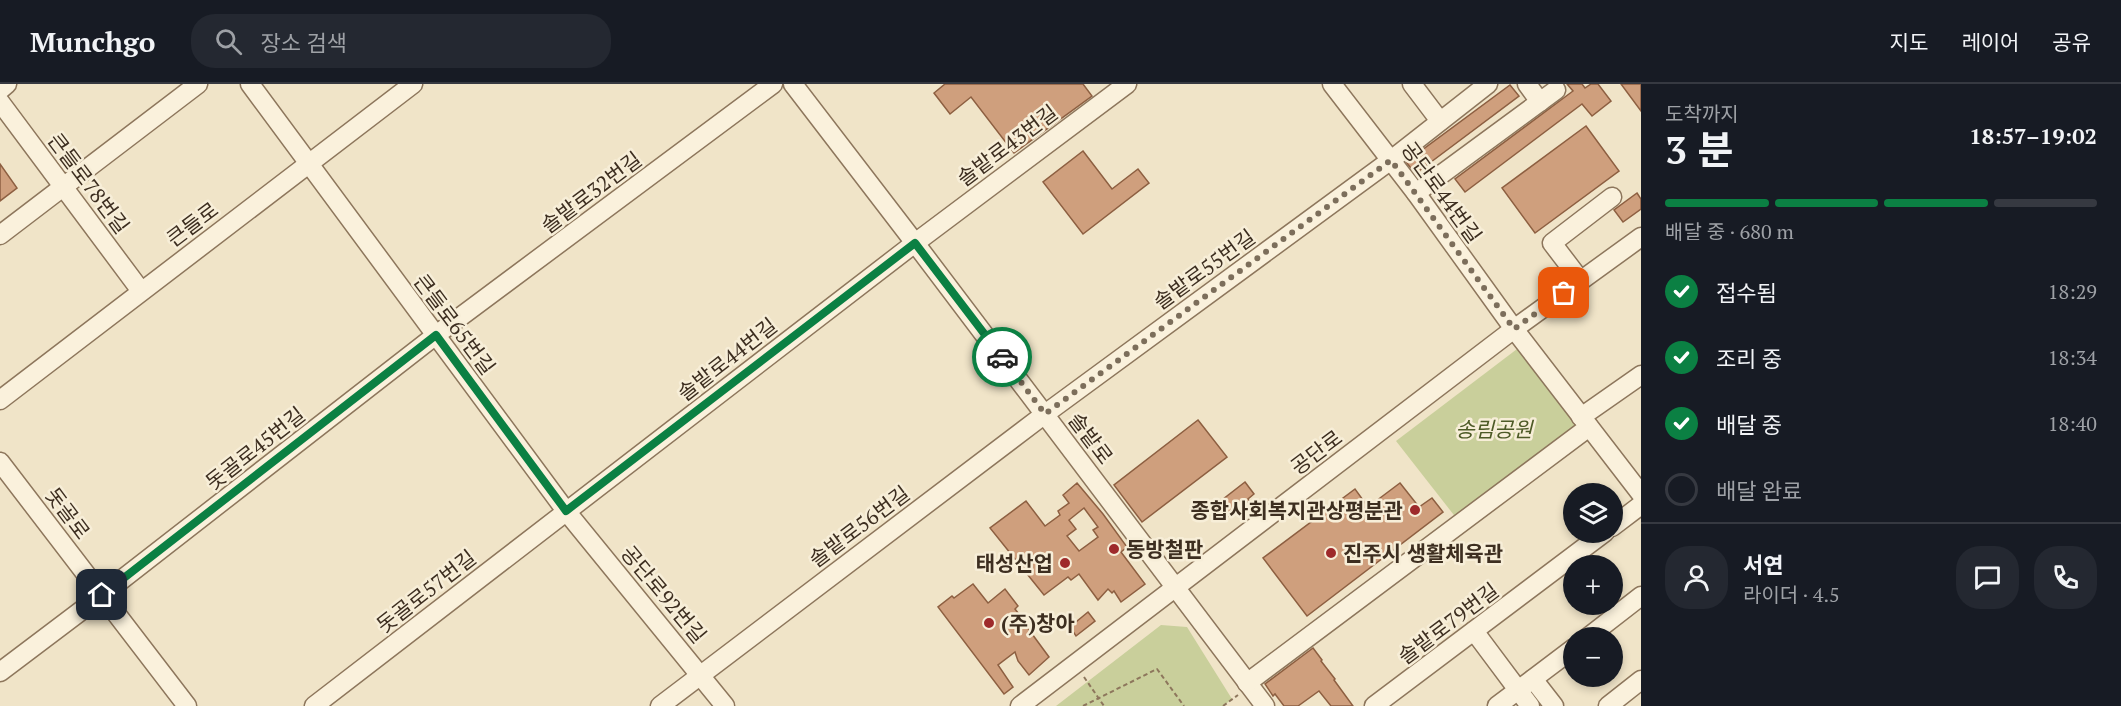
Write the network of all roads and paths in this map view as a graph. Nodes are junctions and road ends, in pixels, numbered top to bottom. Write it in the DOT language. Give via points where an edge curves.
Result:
graph roads {
  1 [pos="8,84"];
  2 [pos="198,84"];
  3 [pos="250,84"];
  4 [pos="413,84"];
  5 [pos="773,84"];
  6 [pos="793,84"];
  7 [pos="1332,84"];
  8 [pos="1412,84"];
  9 [pos="1488,84"];
  10 [pos="1527,84"];
  11 [pos="1118,87"];
  12 [pos="0,90"];
  13 [pos="1556,90"];
  14 [pos="0,102"];
  15 [pos="1540,102"];
  16 [pos="1440,121"];
  17 [pos="1391,160"];
  18 [pos="308,164"];
  19 [pos="63,187"];
  20 [pos="1416,193"];
  21 [pos="1612,197"];
  22 [pos="0,235"];
  23 [pos="1641,237"];
  24 [pos="915,243"];
  25 [pos="1581,281"];
  26 [pos="141,291"];
  27 [pos="1514,329"];
  28 [pos="436,335"];
  29 [pos="1641,375"];
  30 [pos="0,400"];
  31 [pos="1045,414"];
  32 [pos="1585,422"];
  33 [pos="0,462"];
  34 [pos="1641,494"];
  35 [pos="1641,505"];
  36 [pos="566,511"];
  37 [pos="1623,519"];
  38 [pos="1591,543"];
  39 [pos="1176,587"];
  40 [pos="102,595"];
  41 [pos="1641,596"];
  42 [pos="1601,627"];
  43 [pos="1474,632"];
  44 [pos="1563,656"];
  45 [pos="0,672"];
  46 [pos="701,674"];
  47 [pos="1084,677"];
  48 [pos="1641,680"];
  49 [pos="1526,684"];
  50 [pos="1248,685"];
  51 [pos="1098,697"];
  52 [pos="187,706"];
  53 [pos="314,706"];
  54 [pos="660,706"];
  55 [pos="726,706"];
  56 [pos="1020,706"];
  57 [pos="1083,706"];
  58 [pos="1104,706"];
  59 [pos="1184,706"];
  60 [pos="1223,706"];
  61 [pos="1265,706"];
  62 [pos="1374,706"];
  63 [pos="1497,706"];
  64 [pos="1530,706"];
  65 [pos="1554,706"];
  66 [pos="1608,706"];
  1 -- 12 [label="street"];
  2 -- 19 [label="street"];
  3 -- 18 [label="street, 큰들로65번길"];
  4 -- 18 [label="street, 큰들로"];
  5 -- 28 [label="street, 솔밭로32번길"];
  6 -- 24 [label="street, 솔밭로"];
  7 -- 17 [label="street, 공단로44번길"];
  8 -- 16 [label="street"];
  9 -- 16 [label="street, 솔밭로55번길"];
  10 -- 15 [label="street"];
  11 -- 24 [label="street, 솔밭로43번길"];
  13 -- 15 [label="street"];
  14 -- 19 [label="street, 큰들로78번길"];
  15 -- 20 [label="street"];
  16 -- 17 [label="street, 솔밭로55번길"];
  17 -- 20 [label="street, 공단로44번길"];
  17 -- 31 [label="street, 솔밭로55번길"];
  18 -- 26 [label="street, 큰들로"];
  18 -- 28 [label="street, 큰들로65번길"];
  19 -- 22 [label="street"];
  19 -- 26 [label="street, 큰들로78번길"];
  20 -- 27 [label="street, 공단로44번길"];
  21 -- 25 [label="street" via="1552,243"];
  23 -- 25 [label="street, 공단로"];
  24 -- 31 [label="street, 솔밭로"];
  24 -- 36 [label="street, 솔밭로44번길"];
  25 -- 27 [label="street, 공단로"];
  26 -- 30 [label="street, 큰들로"];
  27 -- 32 [label="street, 공단로44번길"];
  27 -- 39 [label="street, 공단로"];
  28 -- 36 [label="street, 큰들로65번길"];
  28 -- 40 [label="street, 돗골로45번길"];
  29 -- 32 [label="street"];
  31 -- 39 [label="street, 솔밭로"];
  31 -- 46 [label="street, 솔밭로56번길"];
  32 -- 34 [label="street, 공단로44번길"];
  32 -- 50 [label="street"];
  33 -- 40 [label="street, 돗골로"];
  35 -- 37 [label="street"];
  36 -- 46 [label="street, 공단로92번길"];
  36 -- 53 [label="street, 돗골로57번길"];
  38 -- 43 [label="street, 솔밭로79번길"];
  39 -- 50 [label="street, 솔밭로"];
  39 -- 56 [label="street, 공단로"];
  40 -- 45 [label="street, 돗골로45번길"];
  40 -- 52 [label="street, 돗골로"];
  41 -- 42 [label="street"];
  43 -- 49 [label="street"];
  43 -- 62 [label="street, 솔밭로79번길"];
  44 -- 49 [label="street"];
  46 -- 54 [label="street, 솔밭로56번길"];
  46 -- 55 [label="street, 공단로92번길"];
  47 -- 51 [label="path"];
  48 -- 66 [label="street"];
  49 -- 63 [label="street"];
  49 -- 64 [label="street"];
  49 -- 65 [label="street"];
  50 -- 60 [label="path"];
  50 -- 61 [label="street, 솔밭로"];
  51 -- 57 [label="path"];
  51 -- 58 [label="path"];
  51 -- 59 [label="path" via="1157,669"];
}
